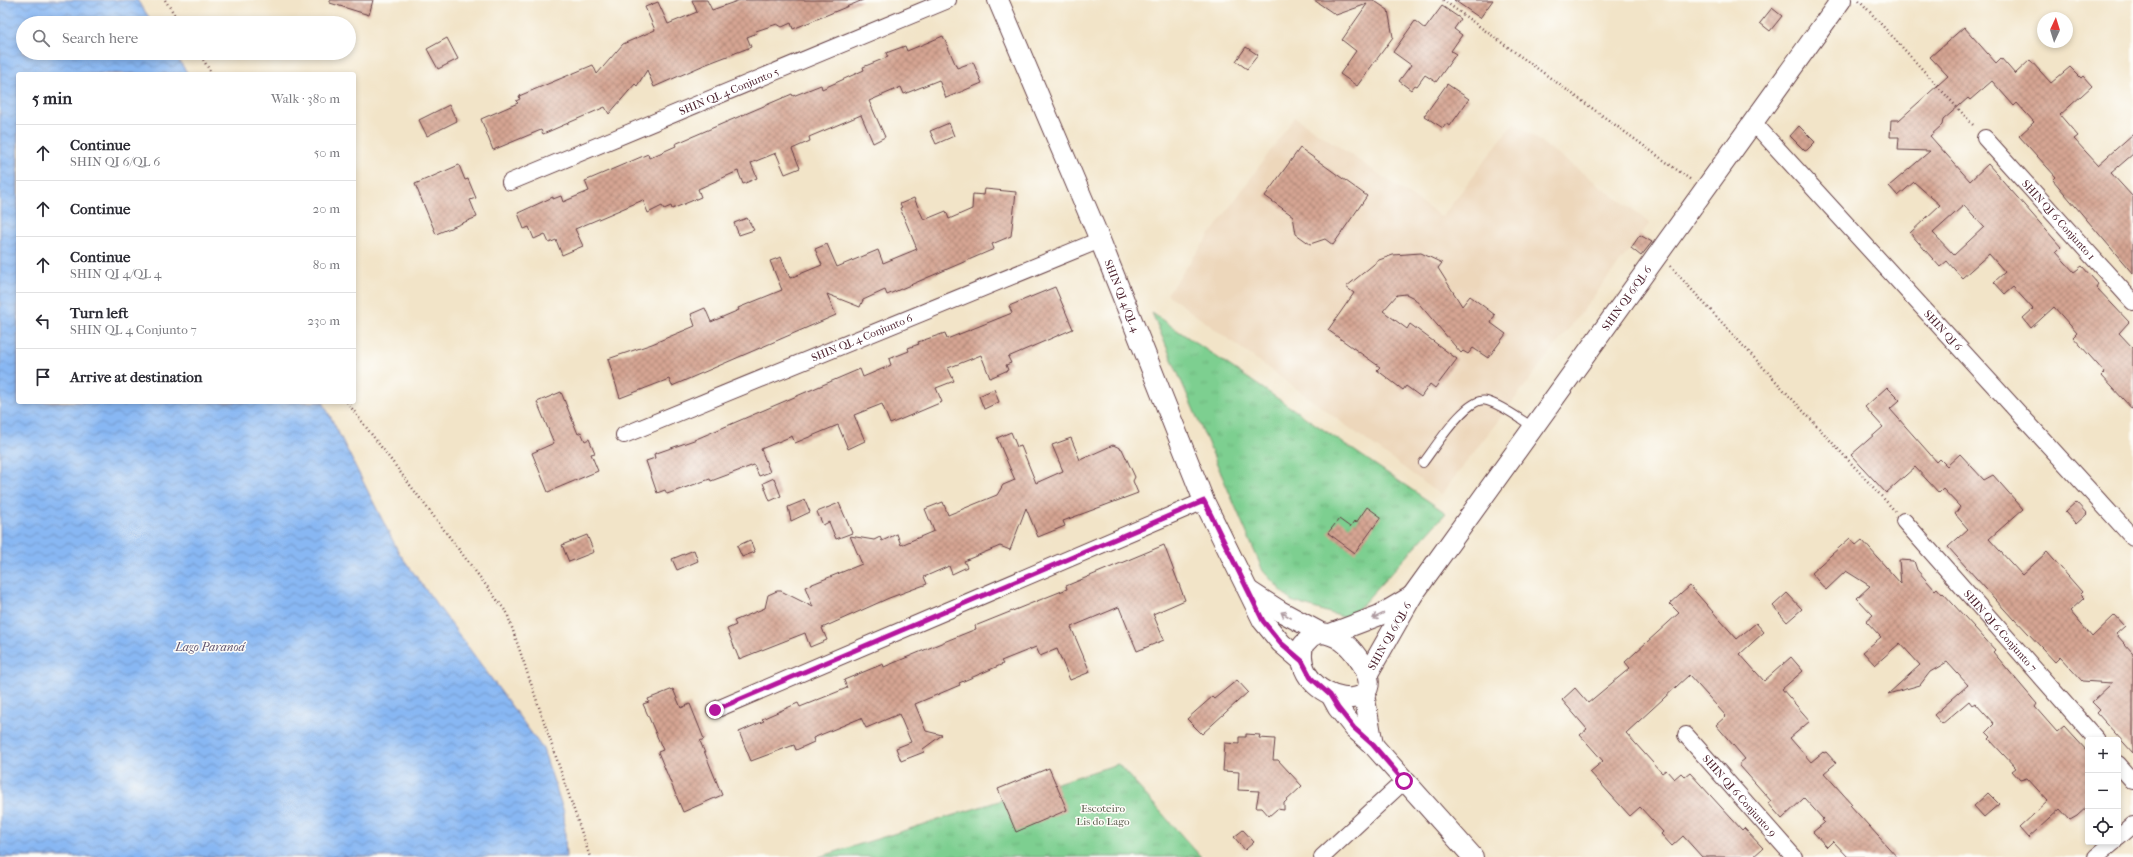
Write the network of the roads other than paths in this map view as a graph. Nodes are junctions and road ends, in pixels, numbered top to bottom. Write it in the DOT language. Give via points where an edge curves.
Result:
graph roads {
  1 [pos="948,0"];
  2 [pos="998,0"];
  3 [pos="1841,0"];
  4 [pos="1753,122"];
  5 [pos="1985,138"];
  6 [pos="510,182"];
  7 [pos="1100,240"];
  8 [pos="2133,302"];
  9 [pos="1534,427"];
  10 [pos="624,435"];
  11 [pos="1423,463"];
  12 [pos="1204,501"];
  13 [pos="1904,521"];
  14 [pos="2133,538"];
  15 [pos="1249,591"];
  16 [pos="1412,596"];
  17 [pos="1326,633"];
  18 [pos="1302,661"];
  19 [pos="1366,684"];
  20 [pos="1330,695"];
  21 [pos="715,710"];
  22 [pos="1686,735"];
  23 [pos="2094,737"];
  24 [pos="1373,745"];
  25 [pos="2121,767"];
  26 [pos="1404,781"];
  27 [pos="2133,781"];
  28 [pos="2133,825"];
  29 [pos="2121,835"];
  30 [pos="2110,845"];
  31 [pos="1322,857"];
  32 [pos="1473,857"];
  33 [pos="1794,857"];
  34 [pos="2096,857"];
  1 -- 6 [label="street, SHIN QL 4 Conjunto 5"];
  2 -- 7 [label="street, SHIN QI 4/QL 4"];
  3 -- 4 [label="street, SHIN QI 6/QL 6"];
  4 -- 9 [label="street, SHIN QI 6/QL 6"];
  4 -- 14 [label="street, SHIN QI 6"];
  5 -- 8 [label="street, SHIN QI 6 Conjunto 1"];
  7 -- 10 [label="street, SHIN QL 4 Conjunto 6"];
  7 -- 12 [label="street, SHIN QI 4/QL 4"];
  9 -- 11 [label="lane" via="1486,400 1476,401 1466,408"];
  9 -- 16 [label="street, SHIN QI 6/QL 6"];
  12 -- 15 [label="street, SHIN QI 4/QL 4"];
  12 -- 21 [label="street"];
  13 -- 23 [label="street, SHIN QI 6 Conjunto 7"];
  17 -- 15 [label="street, SHIN QI 4/QL 4, one-way" via="1280,612"];
  15 -- 18 [label="street, SHIN QI 4/QL 4" via="1270,632"];
  16 -- 17 [label="street, SHIN QI 6/QL 6, one-way" via="1380,615"];
  16 -- 19 [label="street, SHIN QI 6/QL 6"];
  17 -- 18 [label="street" via="1312,636 1303,645"];
  17 -- 19 [label="street" via="1345,642 1355,654 1364,667"];
  18 -- 20 [label="street" via="1311,678"];
  19 -- 20 [label="street" via="1358,698 1339,699"];
  19 -- 24 [label="street"];
  20 -- 24 [label="street" via="1345,718"];
  22 -- 33 [label="street, SHIN QI 6 Conjunto 9"];
  24 -- 26 [label="street"];
  25 -- 27 [label="street"];
  26 -- 31 [label="street"];
  26 -- 32 [label="street"];
  28 -- 29 [label="street"];
  30 -- 34 [label="street"];
}
